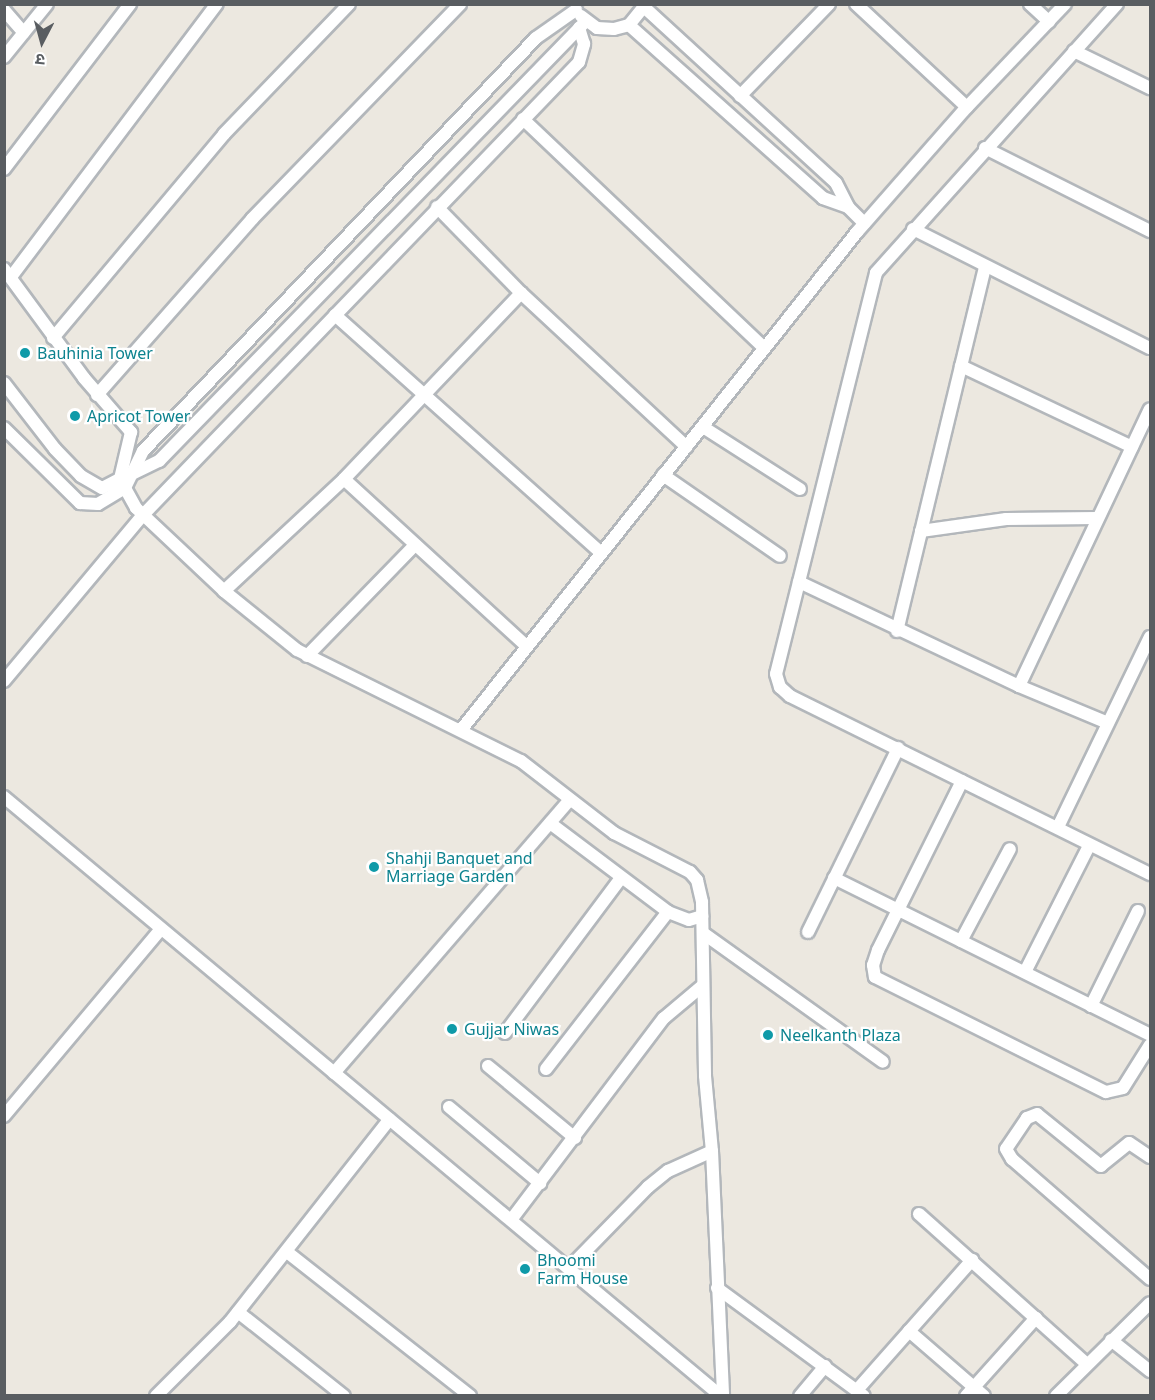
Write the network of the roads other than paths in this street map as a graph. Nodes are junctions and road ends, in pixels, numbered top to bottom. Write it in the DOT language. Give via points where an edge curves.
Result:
graph roads {
  1 [pos="47,4"];
  2 [pos="130,4"];
  3 [pos="217,4"];
  4 [pos="349,4"];
  5 [pos="460,4"];
  6 [pos="829,4"];
  7 [pos="856,4"];
  8 [pos="1030,4"];
  9 [pos="1065,4"];
  10 [pos="1117,4"];
  11 [pos="645,6"];
  12 [pos="575,7"];
  13 [pos="4,10"];
  14 [pos="1049,22"];
  15 [pos="582,25"];
  16 [pos="629,25"];
  17 [pos="24,33"];
  18 [pos="1074,51"];
  19 [pos="4,57"];
  20 [pos="1150,88"];
  21 [pos="740,96"];
  22 [pos="967,107"];
  23 [pos="523,119"];
  24 [pos="985,148"];
  25 [pos="4,169"];
  26 [pos="437,207"];
  27 [pos="848,207"];
  28 [pos="864,223"];
  29 [pos="914,229"];
  30 [pos="1150,231"];
  31 [pos="985,267"];
  32 [pos="8,273"];
  33 [pos="521,293"];
  34 [pos="335,315"];
  35 [pos="53,338"];
  36 [pos="764,348"];
  37 [pos="1150,348"];
  38 [pos="961,366"];
  39 [pos="4,383"];
  40 [pos="422,393"];
  41 [pos="97,394"];
  42 [pos="1150,409"];
  43 [pos="703,427"];
  44 [pos="4,428"];
  45 [pos="687,447"];
  46 [pos="1132,447"];
  47 [pos="134,472"];
  48 [pos="663,475"];
  49 [pos="344,478"];
  50 [pos="122,484"];
  51 [pos="800,489"];
  52 [pos="142,516"];
  53 [pos="1097,519"];
  54 [pos="921,531"];
  55 [pos="416,545"];
  56 [pos="600,552"];
  57 [pos="780,556"];
  58 [pos="799,582"];
  59 [pos="224,591"];
  60 [pos="897,631"];
  61 [pos="1150,637"];
  62 [pos="525,645"];
  63 [pos="307,656"];
  64 [pos="4,681"];
  65 [pos="1019,686"];
  66 [pos="1108,723"];
  67 [pos="461,730"];
  68 [pos="898,748"];
  69 [pos="962,781"];
  70 [pos="4,797"];
  71 [pos="569,801"];
  72 [pos="550,823"];
  73 [pos="1058,827"];
  74 [pos="1089,846"];
  75 [pos="1010,849"];
  76 [pos="1150,874"];
  77 [pos="621,878"];
  78 [pos="834,878"];
  79 [pos="896,910"];
  80 [pos="1138,911"];
  81 [pos="668,912"];
  82 [pos="702,916"];
  83 [pos="161,929"];
  84 [pos="808,932"];
  85 [pos="703,933"];
  86 [pos="961,941"];
  87 [pos="1025,972"];
  88 [pos="702,986"];
  89 [pos="1091,1006"];
  90 [pos="505,1033"];
  91 [pos="1150,1035"];
  92 [pos="1150,1045"];
  93 [pos="883,1062"];
  94 [pos="488,1066"];
  95 [pos="546,1069"];
  96 [pos="334,1073"];
  97 [pos="449,1107"];
  98 [pos="4,1116"];
  99 [pos="390,1119"];
  100 [pos="575,1138"];
  101 [pos="712,1151"];
  102 [pos="1150,1157"];
  103 [pos="540,1183"];
  104 [pos="919,1214"];
  105 [pos="511,1220"];
  106 [pos="287,1252"];
  107 [pos="972,1260"];
  108 [pos="569,1268"];
  109 [pos="1150,1279"];
  110 [pos="717,1288"];
  111 [pos="1150,1303"];
  112 [pos="238,1312"];
  113 [pos="1036,1318"];
  114 [pos="909,1331"];
  115 [pos="1111,1340"];
  116 [pos="1087,1364"];
  117 [pos="825,1366"];
  118 [pos="1150,1371"];
  119 [pos="970,1391"];
  120 [pos="860,1393"];
  121 [pos="156,1395"];
  122 [pos="344,1395"];
  123 [pos="470,1395"];
  124 [pos="722,1395"];
  125 [pos="800,1395"];
  126 [pos="984,1395"];
  127 [pos="1056,1395"];
  1 -- 17 [label="street"];
  2 -- 25 [label="street"];
  3 -- 32 [label="street"];
  4 -- 35 [label="street" via="224,134"];
  5 -- 41 [label="street" via="252,219"];
  6 -- 21 [label="street"];
  7 -- 22 [label="street"];
  8 -- 14 [label="street"];
  9 -- 14 [label="street"];
  10 -- 18 [label="street"];
  11 -- 16 [label="street"];
  11 -- 21 [label="street"];
  12 -- 15 [label="street"];
  12 -- 47 [label="street" via="536,38 143,451"];
  13 -- 17 [label="street"];
  14 -- 22 [label="street"];
  15 -- 16 [label="street" via="614,29"];
  15 -- 23 [label="street" via="584,44 579,62"];
  15 -- 47 [label="street" via="167,453"];
  16 -- 27 [label="street" via="823,198"];
  17 -- 19 [label="street"];
  18 -- 20 [label="street"];
  18 -- 24 [label="street"];
  21 -- 27 [label="street" via="836,183"];
  22 -- 28 [label="street"];
  23 -- 26 [label="street"];
  23 -- 36 [label="street"];
  24 -- 29 [label="street"];
  24 -- 30 [label="street"];
  26 -- 33 [label="street"];
  26 -- 34 [label="street"];
  27 -- 28 [label="street"];
  28 -- 36 [label="street"];
  29 -- 31 [label="street"];
  29 -- 58 [label="street" via="885,260 870,286"];
  31 -- 37 [label="street"];
  31 -- 38 [label="street"];
  32 -- 35 [label="street"];
  33 -- 40 [label="street"];
  33 -- 45 [label="street"];
  34 -- 40 [label="street"];
  34 -- 52 [label="street"];
  35 -- 41 [label="street"];
  36 -- 43 [label="street"];
  38 -- 46 [label="street"];
  38 -- 54 [label="street"];
  39 -- 50 [label="street" via="55,450 81,476 102,488"];
  40 -- 49 [label="street"];
  40 -- 56 [label="street"];
  41 -- 50 [label="street" via="131,432"];
  42 -- 46 [label="street"];
  43 -- 45 [label="street"];
  43 -- 51 [label="street"];
  44 -- 50 [label="street" via="80,503 98,504"];
  45 -- 48 [label="street"];
  46 -- 53 [label="street"];
  47 -- 50 [label="street"];
  48 -- 56 [label="street"];
  48 -- 57 [label="street"];
  49 -- 55 [label="street"];
  49 -- 59 [label="street"];
  50 -- 52 [label="street"];
  52 -- 59 [label="street"];
  52 -- 64 [label="street"];
  53 -- 54 [label="street" via="1006,519"];
  53 -- 65 [label="street"];
  54 -- 60 [label="street"];
  55 -- 62 [label="street"];
  55 -- 63 [label="street"];
  56 -- 62 [label="street"];
  58 -- 60 [label="street"];
  58 -- 68 [label="street" via="777,665 780,687 790,696"];
  59 -- 63 [label="street" via="281,640"];
  60 -- 65 [label="street"];
  61 -- 66 [label="street"];
  62 -- 67 [label="street"];
  63 -- 67 [label="street"];
  65 -- 66 [label="street"];
  66 -- 73 [label="street"];
  67 -- 71 [label="street" via="539,772"];
  68 -- 69 [label="street"];
  68 -- 78 [label="street"];
  69 -- 73 [label="street"];
  69 -- 79 [label="street"];
  70 -- 83 [label="street"];
  71 -- 72 [label="street"];
  71 -- 82 [label="street" via="614,833 690,872 700,889"];
  72 -- 77 [label="street"];
  72 -- 96 [label="street"];
  73 -- 74 [label="street"];
  74 -- 76 [label="street"];
  74 -- 87 [label="street"];
  75 -- 86 [label="street"];
  77 -- 81 [label="street"];
  77 -- 90 [label="street"];
  78 -- 79 [label="street"];
  78 -- 84 [label="street"];
  79 -- 86 [label="street"];
  79 -- 92 [label="street" via="873,965 875,977 881,982 1106,1092 1123,1089"];
  80 -- 89 [label="street"];
  81 -- 82 [label="street" via="689,920"];
  81 -- 95 [label="street"];
  82 -- 85 [label="street"];
  83 -- 96 [label="street"];
  83 -- 98 [label="street"];
  85 -- 88 [label="street"];
  85 -- 93 [label="street"];
  86 -- 87 [label="street"];
  87 -- 89 [label="street"];
  88 -- 100 [label="street" via="664,1017"];
  88 -- 101 [label="street"];
  89 -- 91 [label="street"];
  94 -- 100 [label="street"];
  96 -- 99 [label="street"];
  97 -- 103 [label="street"];
  99 -- 105 [label="street"];
  99 -- 106 [label="street"];
  100 -- 103 [label="street"];
  101 -- 108 [label="street" via="648,1186"];
  101 -- 110 [label="street"];
  102 -- 109 [label="street" via="1129,1143 1101,1166 1038,1114 1022,1125 1006,1149 1012,1159"];
  103 -- 105 [label="street"];
  104 -- 107 [label="street"];
  105 -- 108 [label="street"];
  106 -- 112 [label="street"];
  106 -- 123 [label="street"];
  107 -- 113 [label="street"];
  107 -- 114 [label="street"];
  108 -- 124 [label="street"];
  110 -- 117 [label="street"];
  110 -- 124 [label="street"];
  111 -- 115 [label="street"];
  112 -- 121 [label="street"];
  112 -- 122 [label="street"];
  113 -- 116 [label="street"];
  113 -- 119 [label="street"];
  114 -- 119 [label="street"];
  114 -- 120 [label="street"];
  115 -- 116 [label="street"];
  115 -- 118 [label="street"];
  116 -- 127 [label="street"];
  117 -- 120 [label="street"];
  117 -- 125 [label="street"];
  119 -- 126 [label="street"];
}
